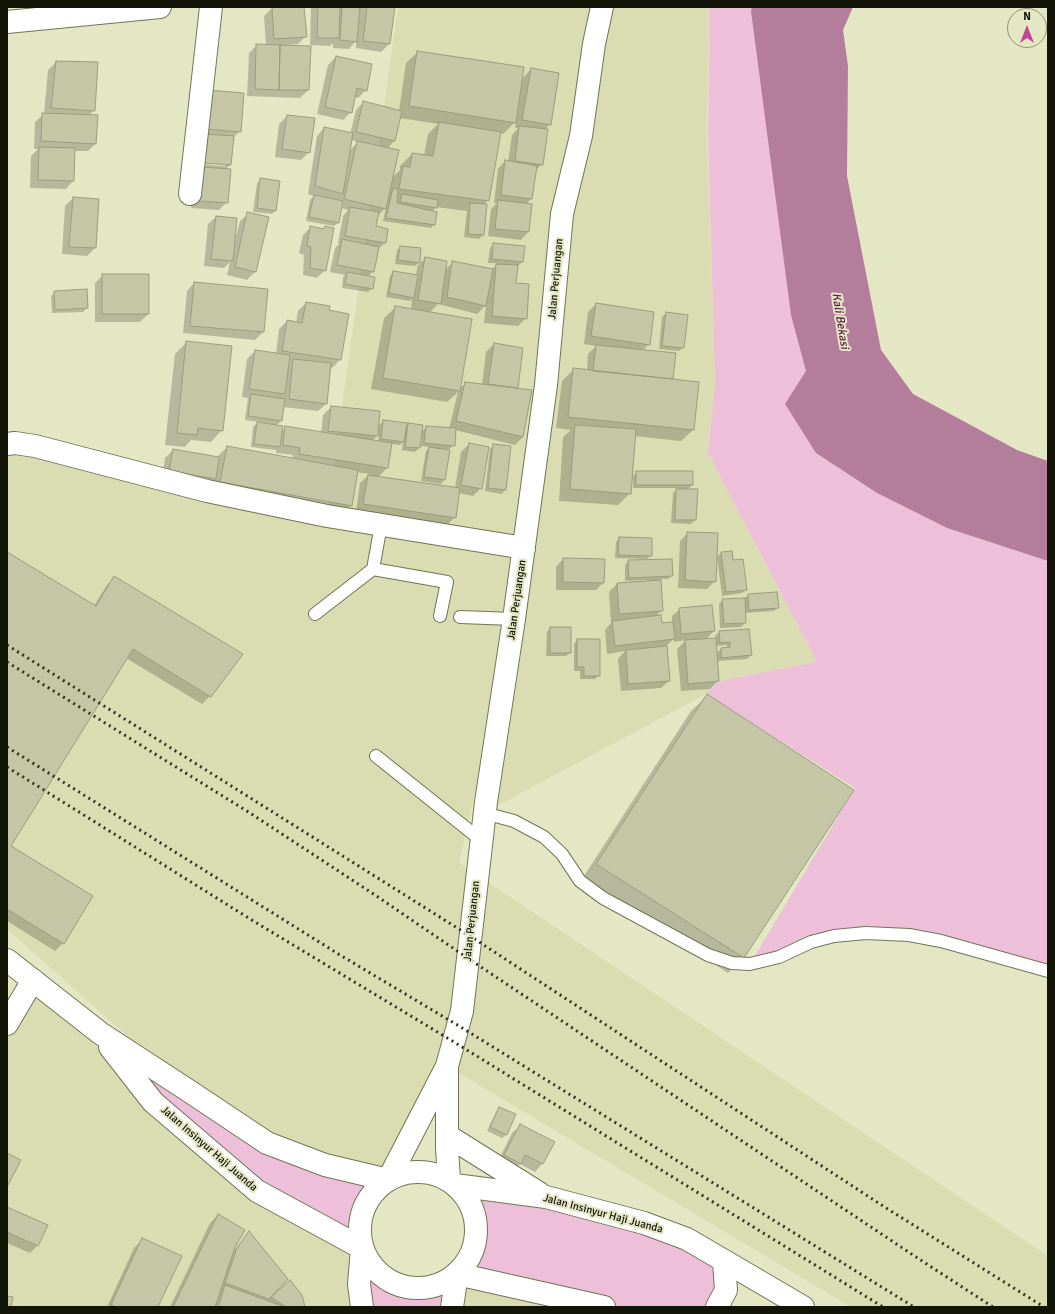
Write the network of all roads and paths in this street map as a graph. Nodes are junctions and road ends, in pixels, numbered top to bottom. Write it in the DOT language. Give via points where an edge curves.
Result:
graph roads {
  1 [pos="160,7"];
  2 [pos="211,7"];
  3 [pos="602,7"];
  4 [pos="80,11"];
  5 [pos="7,22"];
  6 [pos="190,194"];
  7 [pos="7,444"];
  8 [pos="381,525"];
  9 [pos="524,548"];
  10 [pos="373,568"];
  11 [pos="315,614"];
  12 [pos="440,616"];
  13 [pos="460,617"];
  14 [pos="514,619"];
  15 [pos="376,756"];
  16 [pos="484,813"];
  17 [pos="481,840"];
  18 [pos="7,960"];
  19 [pos="1048,971"];
  20 [pos="33,980"];
  21 [pos="7,1024"];
  22 [pos="100,1033"];
  23 [pos="447,1066"];
  24 [pos="448,1136"];
  25 [pos="388,1180"];
  26 [pos="452,1183"];
  27 [pos="546,1197"];
  28 [pos="362,1248"];
  29 [pos="724,1260"];
  30 [pos="457,1274"];
  31 [pos="362,1307"];
  32 [pos="452,1307"];
  33 [pos="604,1307"];
  34 [pos="717,1307"];
  35 [pos="803,1307"];
  1 -- 4 [label="main road"];
  2 -- 6 [label="main road"];
  3 -- 9 [label="main road, Jalan Perjuangan" via="581,136 562,214 546,385"];
  4 -- 5 [label="main road"];
  7 -- 8 [label="main road" via="35,446 207,491"];
  8 -- 9 [label="main road"];
  8 -- 10 [label="lane"];
  9 -- 14 [label="main road, Jalan Perjuangan"];
  10 -- 11 [label="lane"];
  10 -- 12 [label="lane" via="447,582"];
  13 -- 14 [label="lane"];
  14 -- 16 [label="main road, Jalan Perjuangan"];
  15 -- 17 [label="lane"];
  16 -- 17 [label="main road, Jalan Perjuangan"];
  16 -- 19 [label="lane" via="514,821 544,836 562,854 580,881 603,898 708,955 732,963 750,964 779,957 811,942 834,936 866,933 909,935 941,941"];
  17 -- 23 [label="main road, Jalan Perjuangan" via="464,999"];
  18 -- 20 [label="main road, Jalan Insinyur Haji Juanda"];
  20 -- 21 [label="main road"];
  20 -- 22 [label="main road, Jalan Insinyur Haji Juanda"];
  22 -- 25 [label="main road, Jalan Insinyur Haji Juanda" via="267,1143 326,1165"];
  22 -- 28 [label="main road, Jalan Insinyur Haji Juanda" via="153,1102 257,1191"];
  23 -- 24 [label="main road"];
  23 -- 25 [label="main road, Jalan Perjuangan"];
  24 -- 26 [label="main road" via="447,1148"];
  24 -- 27 [label="main road"];
  25 -- 26 [label="main road" via="416,1172 432,1173"];
  25 -- 28 [label="main road" via="374,1192 362,1213 359,1231"];
  26 -- 27 [label="main road, Jalan Insinyur Haji Juanda"];
  26 -- 30 [label="main road" via="464,1194 477,1222 474,1248 465,1266"];
  27 -- 29 [label="main road, Jalan Insinyur Haji Juanda" via="644,1223 687,1239"];
  28 -- 30 [label="main road" via="377,1272 406,1288 436,1286"];
  28 -- 31 [label="main road" via="359,1284"];
  29 -- 34 [label="main road" via="726,1290"];
  29 -- 35 [label="main road, Jalan Insinyur Haji Juanda"];
  30 -- 32 [label="main road"];
  30 -- 33 [label="main road"];
}
